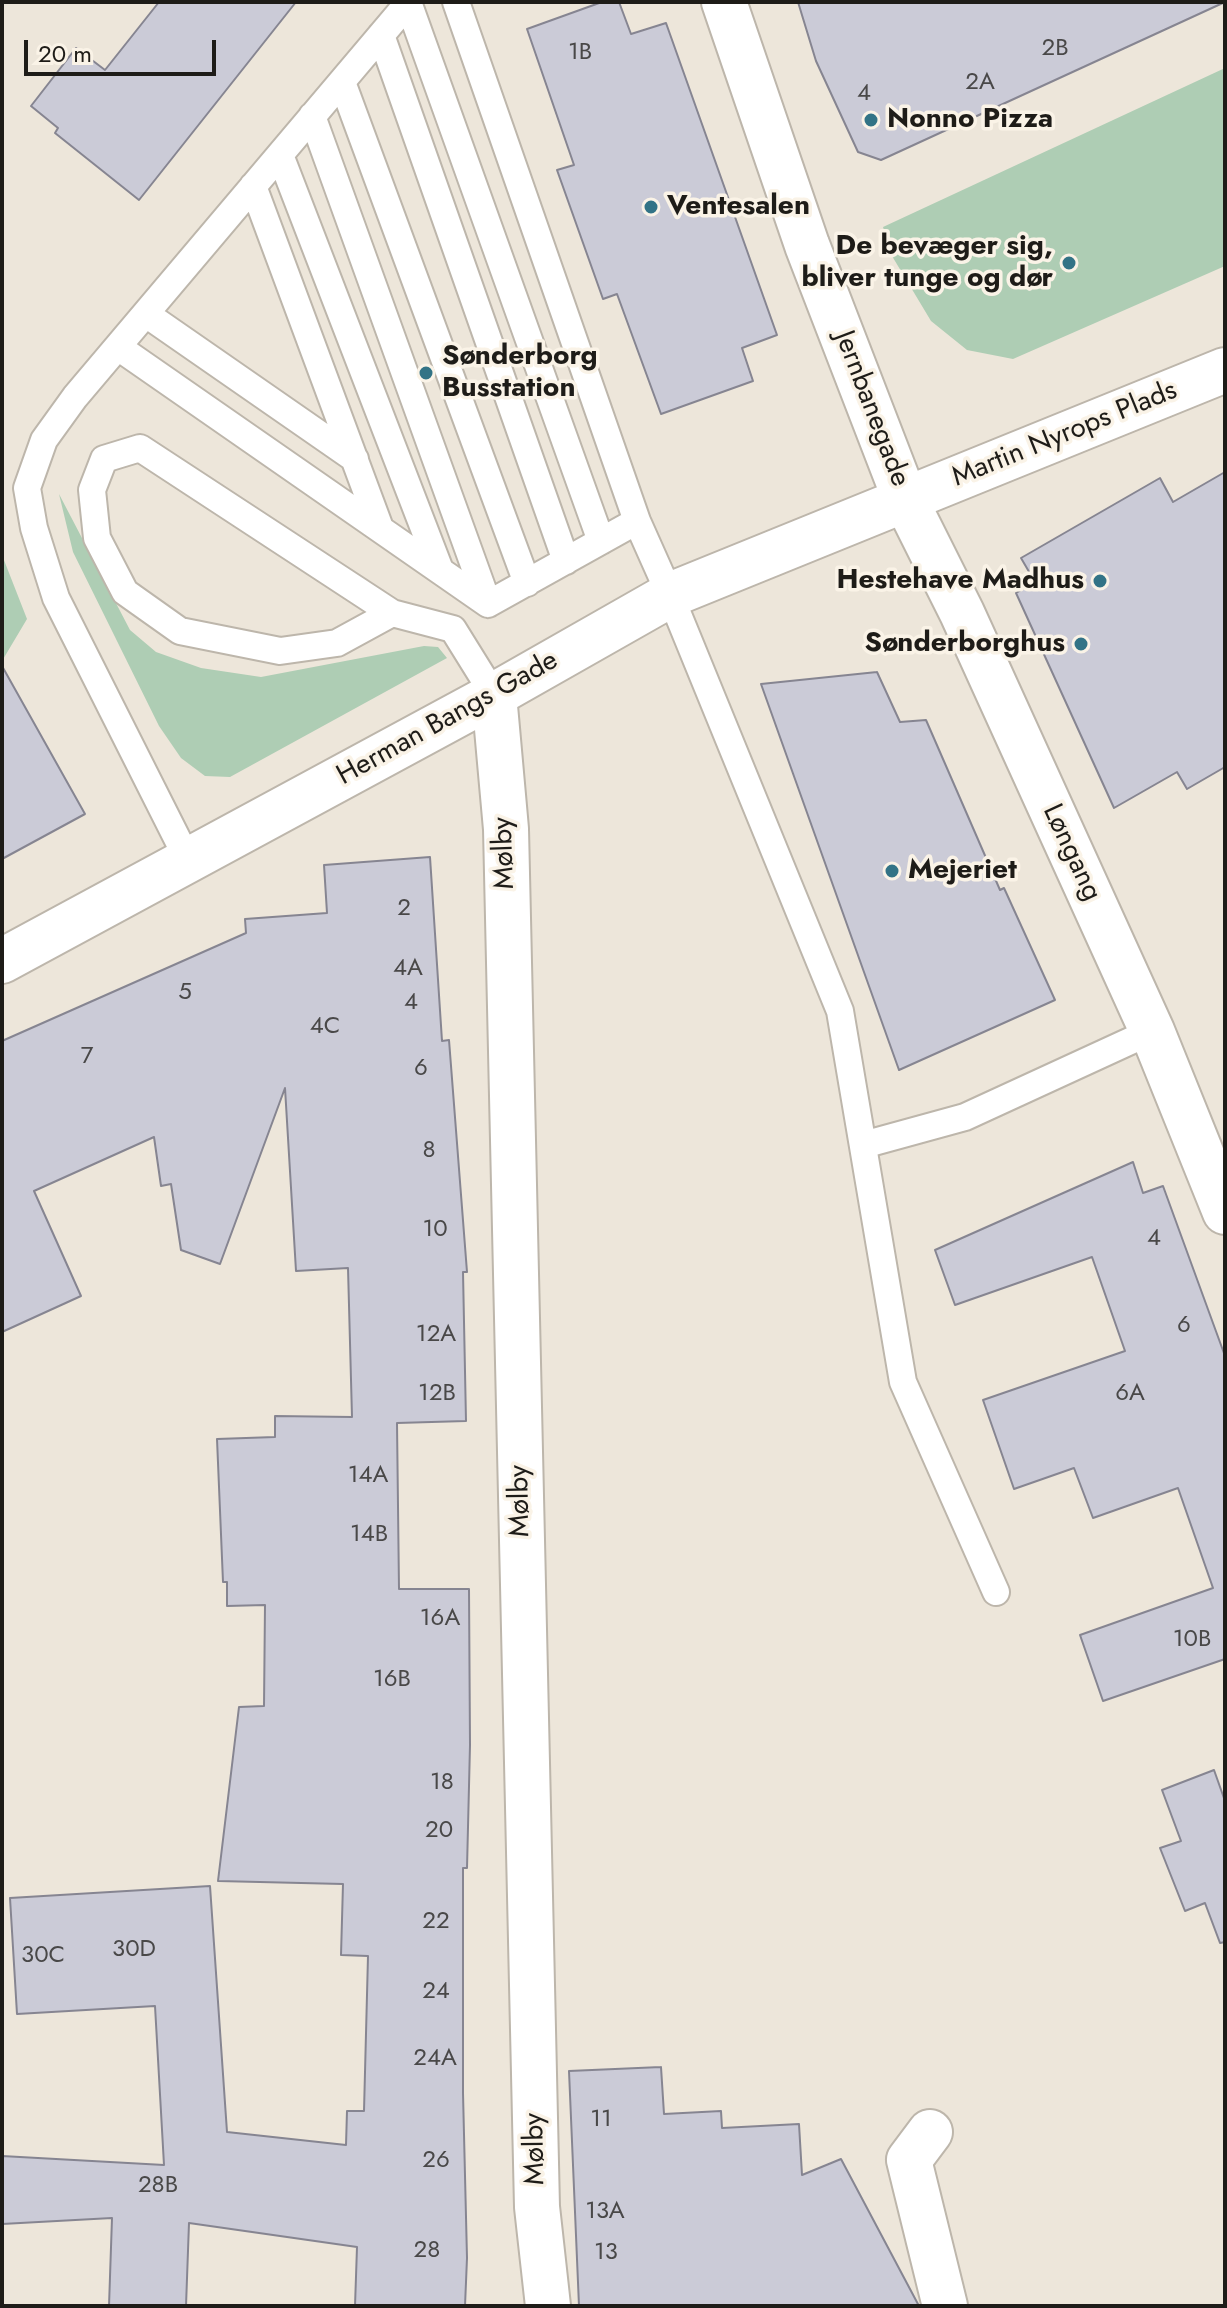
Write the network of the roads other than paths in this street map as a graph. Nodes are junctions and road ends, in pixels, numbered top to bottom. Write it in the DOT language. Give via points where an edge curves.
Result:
graph roads {
  1 [pos="408,2"];
  2 [pos="456,2"];
  3 [pos="724,2"];
  4 [pos="381,35"];
  5 [pos="342,82"];
  6 [pos="312,116"];
  7 [pos="280,155"];
  8 [pos="253,186"];
  9 [pos="146,314"];
  10 [pos="118,347"];
  11 [pos="1225,370"];
  12 [pos="355,459"];
  13 [pos="905,499"];
  14 [pos="637,521"];
  15 [pos="380,528"];
  16 [pos="601,541"];
  17 [pos="566,561"];
  18 [pos="440,570"];
  19 [pos="527,583"];
  20 [pos="670,595"];
  21 [pos="488,604"];
  22 [pos="392,613"];
  23 [pos="494,695"];
  24 [pos="188,860"];
  25 [pos="2,961"];
  26 [pos="1152,1031"];
  27 [pos="863,1145"];
  28 [pos="1225,1212"];
  29 [pos="996,1592"];
  30 [pos="930,2132"];
  31 [pos="548,2306"];
  32 [pos="945,2306"];
  1 -- 4 [label="lane"];
  1 -- 16 [label="lane"];
  2 -- 14 [label="lane"];
  3 -- 13 [label="street, Jernbanegade" via="807,245"];
  4 -- 5 [label="lane"];
  4 -- 17 [label="lane"];
  5 -- 6 [label="lane"];
  5 -- 19 [label="lane"];
  6 -- 7 [label="lane"];
  6 -- 21 [label="lane"];
  7 -- 8 [label="lane"];
  7 -- 18 [label="lane"];
  8 -- 9 [label="lane"];
  8 -- 12 [label="lane"];
  9 -- 10 [label="lane"];
  9 -- 12 [label="lane"];
  10 -- 15 [label="lane"];
  10 -- 24 [label="lane" via="44,440 27,488 56,598"];
  11 -- 13 [label="street, Martin Nyrops Plads"];
  12 -- 15 [label="lane"];
  13 -- 20 [label="street, Herman Bangs Gade"];
  13 -- 26 [label="street, Løngang"];
  14 -- 16 [label="lane"];
  14 -- 20 [label="lane"];
  15 -- 18 [label="lane"];
  16 -- 17 [label="lane"];
  17 -- 19 [label="lane"];
  18 -- 21 [label="lane"];
  19 -- 21 [label="lane"];
  20 -- 23 [label="street, Herman Bangs Gade"];
  20 -- 27 [label="lane" via="840,1011"];
  22 -- 22 [label="lane" via="140,448 104,459 92,490 97,538 125,592 180,631 280,651 337,643"];
  22 -- 23 [label="lane" via="453,629"];
  23 -- 24 [label="street, Herman Bangs Gade"];
  23 -- 31 [label="street, Mølby" via="506,829 537,2207"];
  24 -- 25 [label="street, Herman Bangs Gade"];
  26 -- 27 [label="lane" via="965,1117"];
  26 -- 28 [label="street, Løngang"];
  27 -- 29 [label="lane" via="903,1382"];
  30 -- 32 [label="street" via="909,2160"];
}
